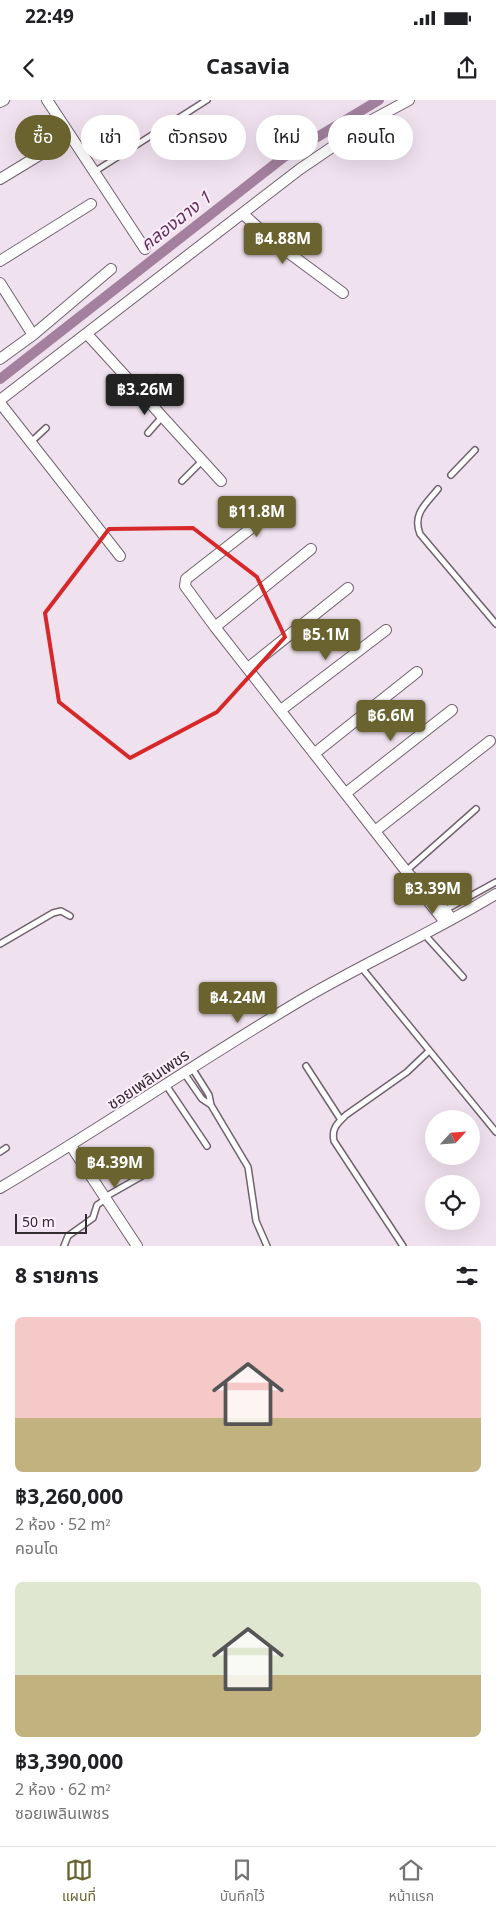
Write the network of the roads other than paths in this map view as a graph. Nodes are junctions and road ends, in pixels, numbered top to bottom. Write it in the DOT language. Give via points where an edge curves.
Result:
graph roads {
  1 [pos="4,100"];
  2 [pos="47,100"];
  3 [pos="207,100"];
  4 [pos="408,100"];
  5 [pos="0,102"];
  6 [pos="31,160"];
  7 [pos="94,172"];
  8 [pos="0,179"];
  9 [pos="91,204"];
  10 [pos="242,214"];
  11 [pos="145,249"];
  12 [pos="0,261"];
  13 [pos="111,269"];
  14 [pos="2,291"];
  15 [pos="344,293"];
  16 [pos="87,334"];
  17 [pos="33,335"];
  18 [pos="0,359"];
  19 [pos="157,378"];
  20 [pos="144,397"];
  21 [pos="0,401"];
  22 [pos="162,416"];
  23 [pos="46,428"];
  24 [pos="148,433"];
  25 [pos="30,442"];
  26 [pos="475,450"];
  27 [pos="203,461"];
  28 [pos="451,475"];
  29 [pos="182,481"];
  30 [pos="221,482"];
  31 [pos="438,489"];
  32 [pos="273,511"];
  33 [pos="311,549"];
  34 [pos="120,556"];
  35 [pos="348,588"];
  36 [pos="496,624"];
  37 [pos="215,628"];
  38 [pos="386,630"];
  39 [pos="248,668"];
  40 [pos="416,672"];
  41 [pos="282,710"];
  42 [pos="452,710"];
  43 [pos="490,741"];
  44 [pos="315,753"];
  45 [pos="346,793"];
  46 [pos="476,810"];
  47 [pos="376,831"];
  48 [pos="406,870"];
  49 [pos="496,882"];
  50 [pos="496,894"];
  51 [pos="70,916"];
  52 [pos="447,917"];
  53 [pos="423,934"];
  54 [pos="0,944"];
  55 [pos="361,966"];
  56 [pos="463,976"];
  57 [pos="430,1051"];
  58 [pos="306,1066"];
  59 [pos="188,1070"];
  60 [pos="166,1085"];
  61 [pos="211,1105"];
  62 [pos="341,1120"];
  63 [pos="496,1132"];
  64 [pos="71,1146"];
  65 [pos="207,1146"];
  66 [pos="6,1148"];
  67 [pos="0,1152"];
  68 [pos="142,1176"];
  69 [pos="0,1188"];
  70 [pos="106,1198"];
  71 [pos="64,1246"];
  72 [pos="137,1246"];
  73 [pos="267,1246"];
  74 [pos="403,1246"];
  1 -- 5 [label="street"];
  2 -- 7 [label="street"];
  3 -- 7 [label="lane"];
  4 -- 10 [label="street" via="333,146"];
  6 -- 8 [label="street"];
  7 -- 11 [label="street"];
  9 -- 12 [label="street"];
  10 -- 15 [label="street" via="274,242"];
  10 -- 16 [label="street"];
  13 -- 17 [label="street"];
  14 -- 17 [label="street"];
  16 -- 20 [label="street"];
  16 -- 21 [label="street"];
  17 -- 18 [label="street"];
  19 -- 20 [label="lane"];
  20 -- 22 [label="street"];
  21 -- 25 [label="street"];
  22 -- 24 [label="lane"];
  22 -- 27 [label="street"];
  23 -- 25 [label="lane"];
  25 -- 34 [label="street"];
  26 -- 28 [label="lane"];
  27 -- 29 [label="lane"];
  27 -- 30 [label="street"];
  31 -- 36 [label="lane" via="416,520 420,534"];
  32 -- 37 [label="street" via="185,582"];
  33 -- 37 [label="street"];
  35 -- 39 [label="street"];
  37 -- 39 [label="street"];
  38 -- 41 [label="street"];
  39 -- 41 [label="street"];
  40 -- 44 [label="street"];
  41 -- 44 [label="street"];
  42 -- 45 [label="street"];
  43 -- 47 [label="street"];
  44 -- 45 [label="street"];
  45 -- 47 [label="street"];
  46 -- 48 [label="lane"];
  47 -- 48 [label="street"];
  48 -- 52 [label="street" via="427,894 429,902"];
  49 -- 52 [label="lane"];
  50 -- 52 [label="street, ซอยเพลินเพชร"];
  51 -- 54 [label="lane" via="61,911 53,913"];
  52 -- 53 [label="street, ซอยเพลินเพชร"];
  53 -- 55 [label="street, ซอยเพลินเพชร"];
  53 -- 56 [label="lane"];
  55 -- 57 [label="lane"];
  55 -- 59 [label="street, ซอยเพลินเพชร"];
  57 -- 62 [label="lane" via="407,1072"];
  57 -- 63 [label="lane"];
  58 -- 62 [label="lane"];
  59 -- 60 [label="street, ซอยเพลินเพชร"];
  59 -- 61 [label="lane" via="209,1095"];
  59 -- 61 [label="lane" via="202,1099"];
  60 -- 64 [label="street, ซอยเพลินเพชร"];
  60 -- 65 [label="lane"];
  61 -- 73 [label="lane" via="248,1167 255,1214"];
  62 -- 74 [label="lane" via="333,1129 334,1141"];
  64 -- 69 [label="street, ซอยเพลินเพชร"];
  64 -- 70 [label="street"];
  66 -- 67 [label="lane"];
  68 -- 70 [label="lane"];
  70 -- 71 [label="lane" via="97,1205 93,1218 68,1236"];
  70 -- 72 [label="street"];
}
